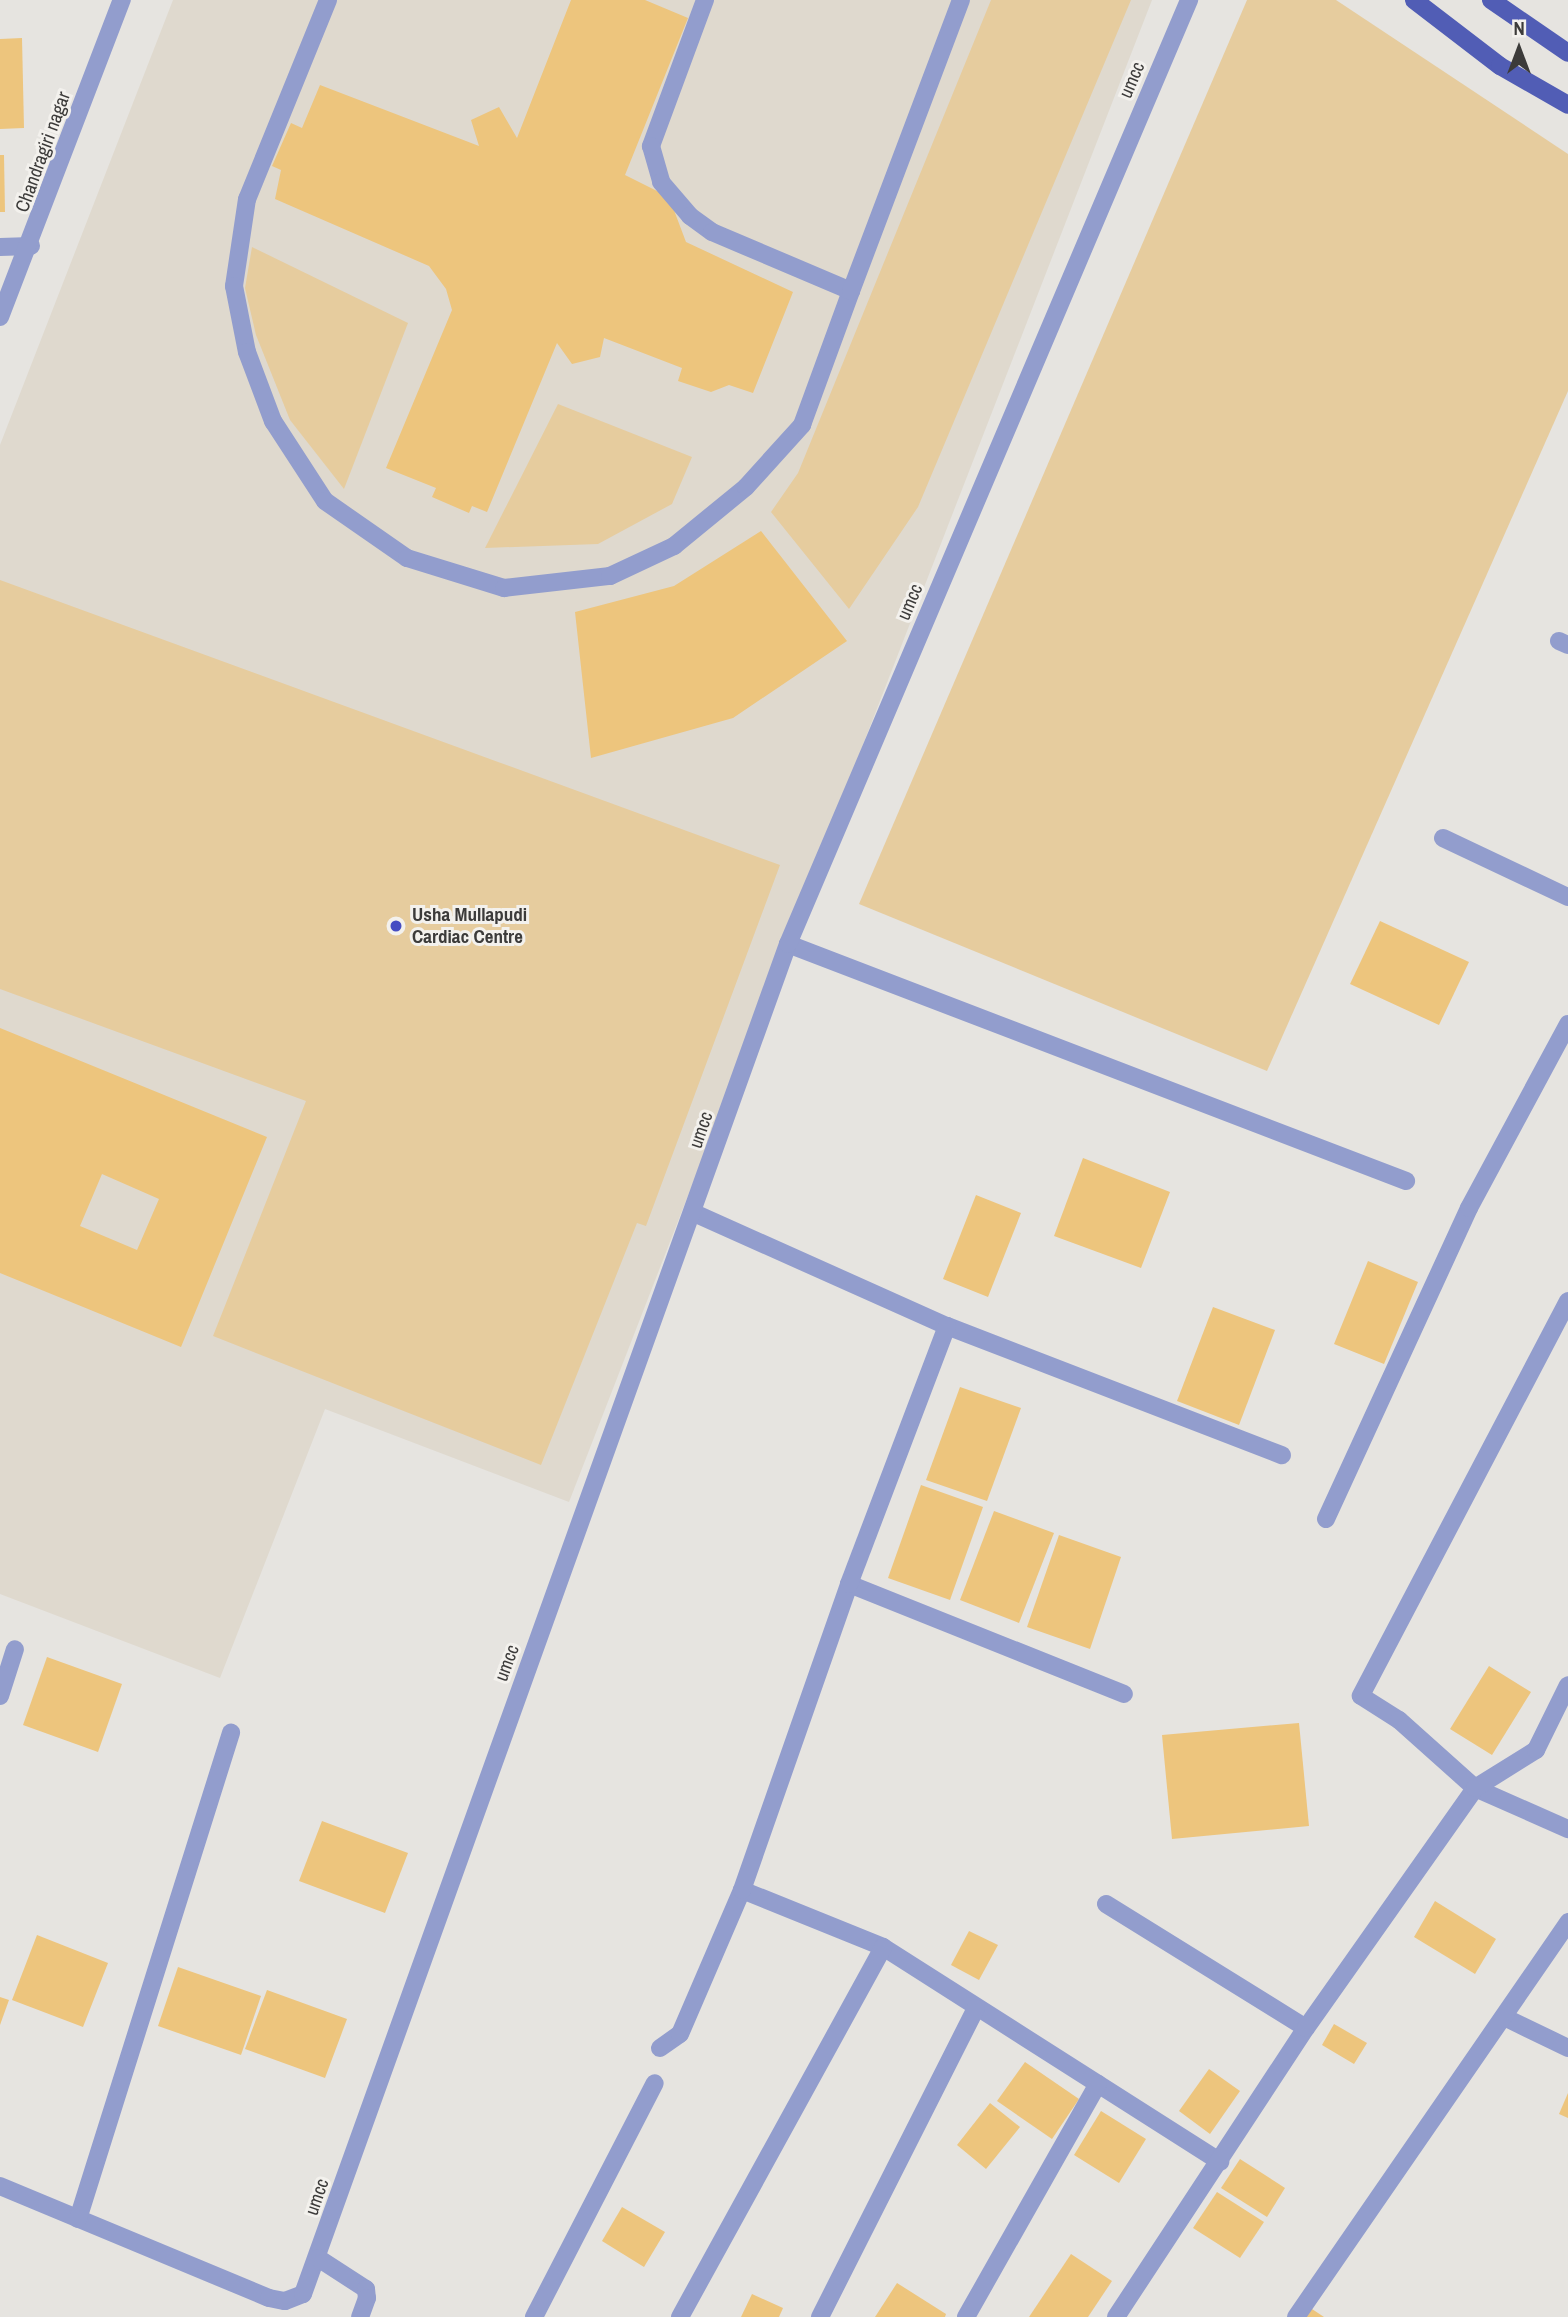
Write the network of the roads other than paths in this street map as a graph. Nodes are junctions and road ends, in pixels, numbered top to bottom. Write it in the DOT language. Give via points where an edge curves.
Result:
graph roads {
  1 [pos="122,0"];
  2 [pos="328,0"];
  3 [pos="705,0"];
  4 [pos="961,0"];
  5 [pos="1189,0"];
  6 [pos="1413,0"];
  7 [pos="1491,0"];
  8 [pos="1568,53"];
  9 [pos="1568,105"];
  10 [pos="31,246"];
  11 [pos="0,247"];
  12 [pos="850,291"];
  13 [pos="0,317"];
  14 [pos="1443,838"];
  15 [pos="1568,897"];
  16 [pos="788,944"];
  17 [pos="1568,1024"];
  18 [pos="1406,1181"];
  19 [pos="694,1213"];
  20 [pos="1568,1301"];
  21 [pos="947,1326"];
  22 [pos="1282,1455"];
  23 [pos="1326,1519"];
  24 [pos="849,1584"];
  25 [pos="15,1649"];
  26 [pos="1568,1685"];
  27 [pos="1124,1694"];
  28 [pos="0,1696"];
  29 [pos="231,1733"];
  30 [pos="1475,1788"];
  31 [pos="1568,1829"];
  32 [pos="742,1889"];
  33 [pos="1105,1904"];
  34 [pos="1568,1922"];
  35 [pos="883,1947"];
  36 [pos="976,2008"];
  37 [pos="1504,2017"];
  38 [pos="1306,2028"];
  39 [pos="660,2048"];
  40 [pos="1568,2048"];
  41 [pos="655,2083"];
  42 [pos="1098,2084"];
  43 [pos="1220,2162"];
  44 [pos="0,2186"];
  45 [pos="78,2219"];
  46 [pos="318,2258"];
  47 [pos="360,2317"];
  48 [pos="534,2317"];
  49 [pos="680,2317"];
  50 [pos="820,2317"];
  51 [pos="967,2317"];
  52 [pos="1116,2317"];
  53 [pos="1296,2317"];
  1 -- 10 [label="street, Chandragiri nagar"];
  2 -- 12 [label="street" via="247,198 234,286 247,352 273,421 325,500 407,558 504,588 610,576 674,546 746,487 802,425"];
  3 -- 12 [label="street" via="651,146 662,182 690,216 712,232"];
  4 -- 12 [label="street"];
  5 -- 16 [label="street, umcc"];
  6 -- 9 [label="main road" via="1500,66"];
  7 -- 8 [label="main road"];
  10 -- 11 [label="street"];
  10 -- 13 [label="street, Chandragiri nagar"];
  14 -- 15 [label="street"];
  16 -- 18 [label="street"];
  16 -- 19 [label="street, umcc"];
  17 -- 23 [label="street" via="1469,1208"];
  19 -- 21 [label="street"];
  19 -- 46 [label="street, umcc" via="414,1978"];
  20 -- 30 [label="street" via="1361,1696 1399,1720"];
  21 -- 22 [label="street"];
  21 -- 24 [label="street"];
  24 -- 27 [label="street"];
  24 -- 32 [label="street"];
  25 -- 28 [label="street"];
  26 -- 30 [label="street" via="1535,1750"];
  29 -- 45 [label="street"];
  30 -- 31 [label="street"];
  30 -- 38 [label="street"];
  32 -- 35 [label="street"];
  32 -- 39 [label="street" via="680,2034"];
  33 -- 38 [label="street"];
  34 -- 37 [label="street"];
  35 -- 36 [label="street"];
  35 -- 49 [label="street"];
  36 -- 42 [label="street"];
  36 -- 50 [label="street"];
  37 -- 40 [label="street"];
  37 -- 53 [label="street"];
  38 -- 43 [label="street"];
  41 -- 48 [label="street"];
  42 -- 43 [label="street"];
  42 -- 51 [label="street"];
  43 -- 52 [label="street"];
  44 -- 45 [label="street"];
  45 -- 46 [label="street, umcc" via="285,2301 303,2294"];
  46 -- 47 [label="street" via="366,2289 368,2298"];
}
